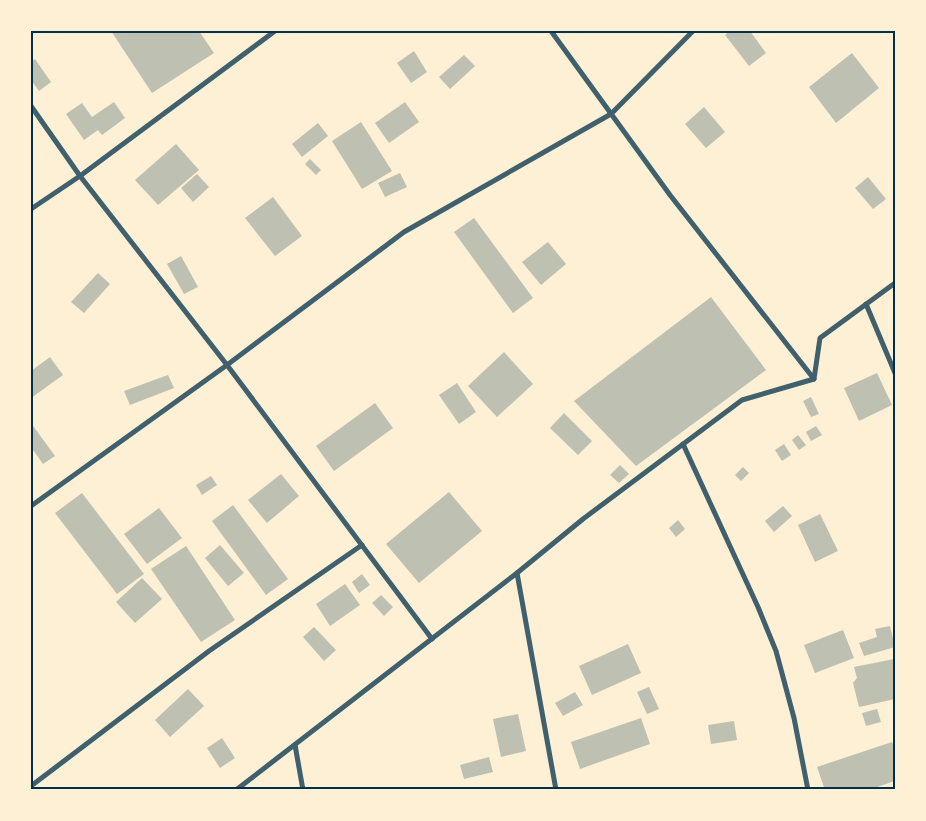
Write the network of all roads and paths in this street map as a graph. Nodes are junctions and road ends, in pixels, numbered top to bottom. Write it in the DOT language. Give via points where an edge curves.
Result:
graph roads {
  1 [pos="274,31"];
  2 [pos="551,31"];
  3 [pos="693,31"];
  4 [pos="31,106"];
  5 [pos="611,114"];
  6 [pos="80,176"];
  7 [pos="31,210"];
  8 [pos="895,282"];
  9 [pos="866,304"];
  10 [pos="227,365"];
  11 [pos="895,373"];
  12 [pos="814,378"];
  13 [pos="684,444"];
  14 [pos="31,506"];
  15 [pos="362,545"];
  16 [pos="517,573"];
  17 [pos="432,639"];
  18 [pos="295,745"];
  19 [pos="31,786"];
  20 [pos="236,790"];
  21 [pos="303,790"];
  22 [pos="556,790"];
  23 [pos="808,790"];
  1 -- 6 [label="street"];
  2 -- 5 [label="street"];
  3 -- 5 [label="street"];
  4 -- 6 [label="street"];
  5 -- 10 [label="street" via="404,232"];
  5 -- 12 [label="street"];
  6 -- 7 [label="street"];
  6 -- 10 [label="street"];
  8 -- 9 [label="street"];
  9 -- 11 [label="street"];
  9 -- 12 [label="street" via="820,338"];
  10 -- 14 [label="street"];
  10 -- 15 [label="street"];
  12 -- 13 [label="street" via="742,400"];
  13 -- 16 [label="street"];
  13 -- 23 [label="street" via="776,650"];
  15 -- 17 [label="street"];
  15 -- 19 [label="street" via="208,651"];
  16 -- 17 [label="street"];
  16 -- 22 [label="street"];
  17 -- 18 [label="street"];
  18 -- 20 [label="street"];
  18 -- 21 [label="street"];
}
